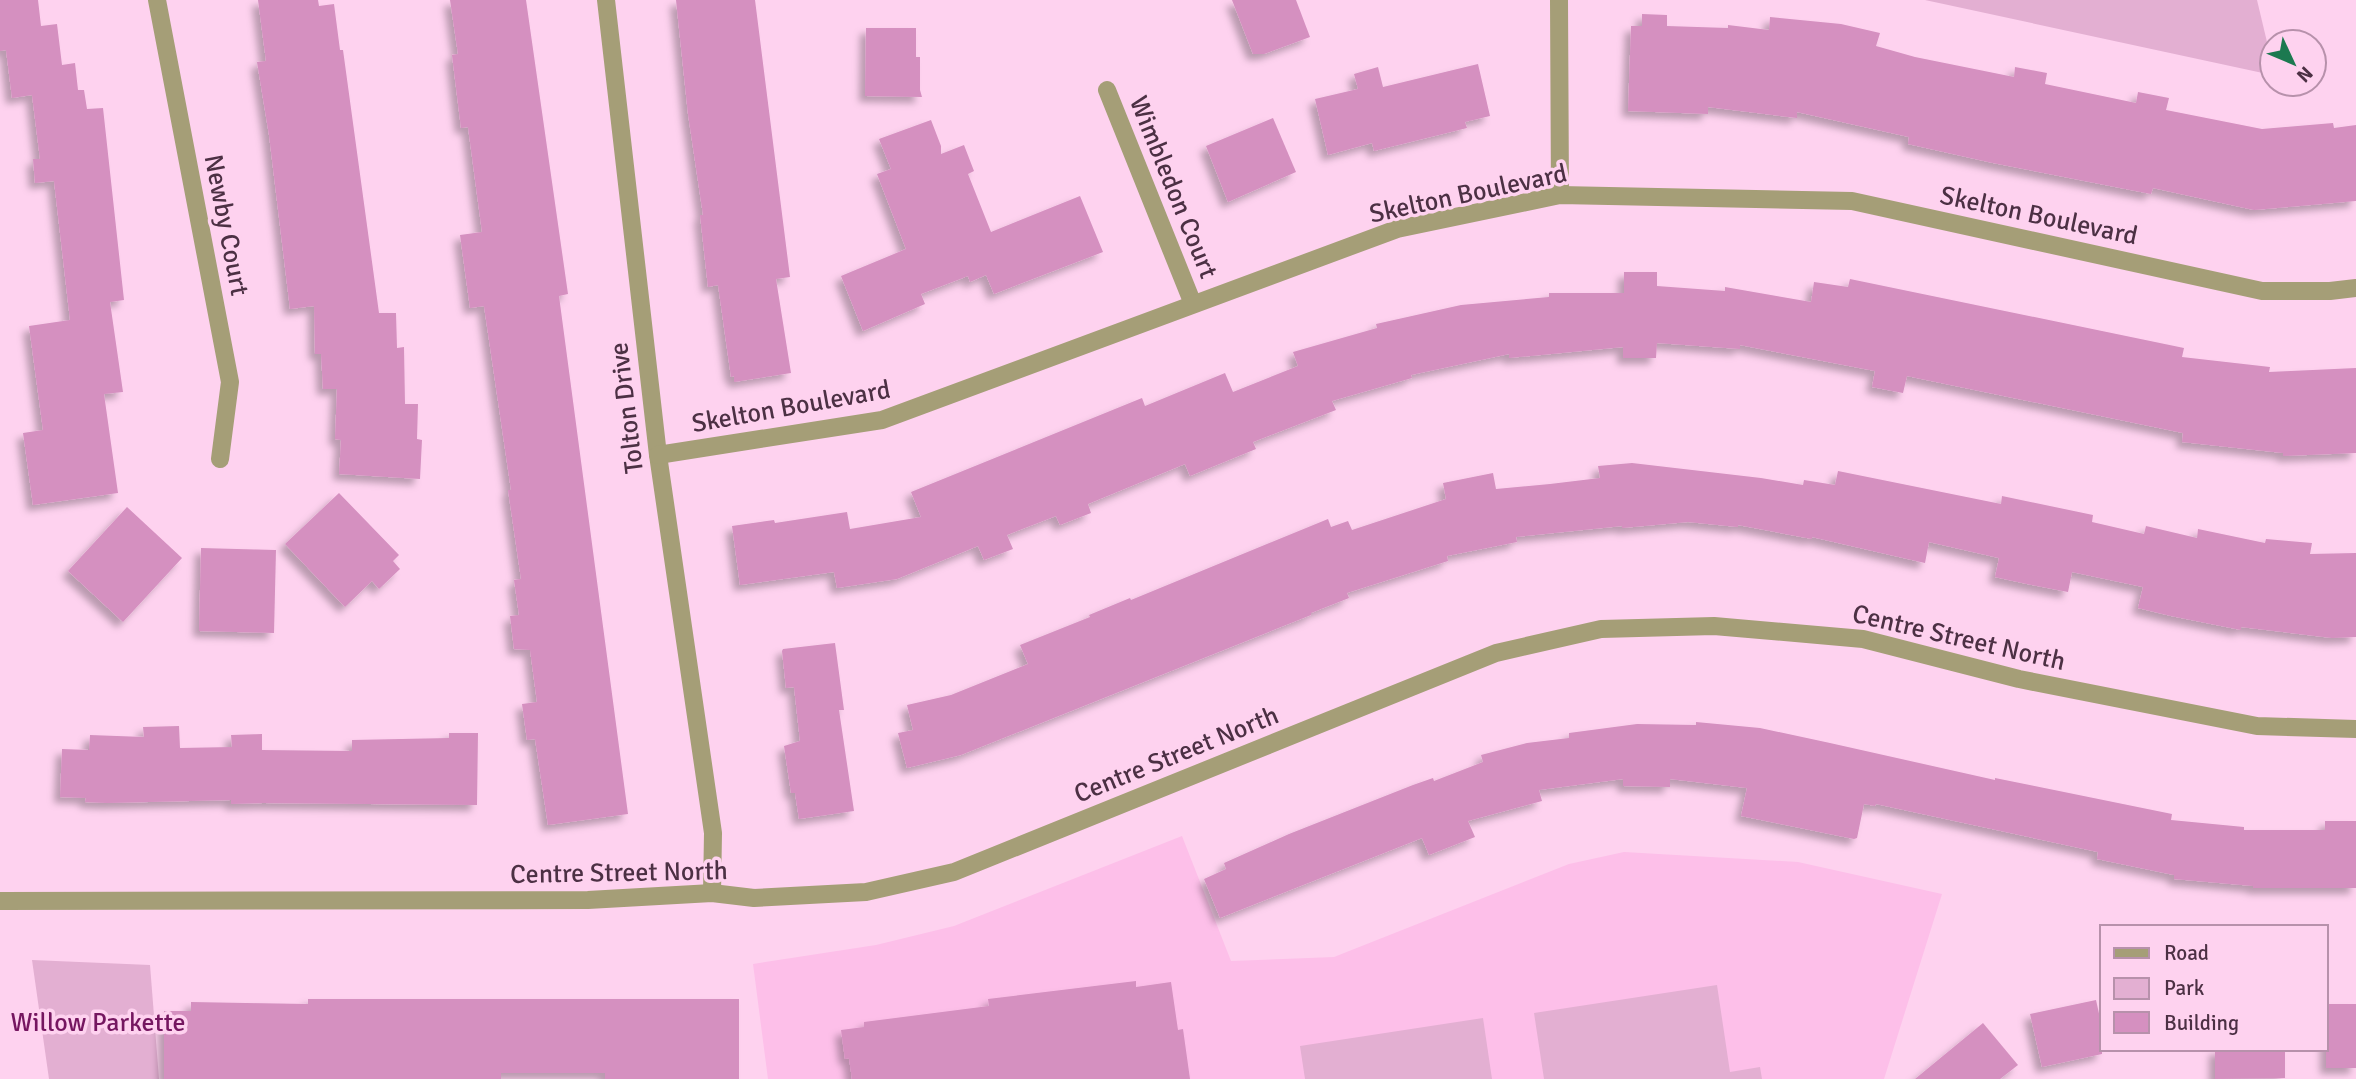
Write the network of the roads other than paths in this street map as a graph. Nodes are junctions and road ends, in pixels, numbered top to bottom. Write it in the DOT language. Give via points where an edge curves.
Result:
graph roads {
  1 [pos="158,0"];
  2 [pos="606,0"];
  3 [pos="1559,0"];
  4 [pos="1107,90"];
  5 [pos="1560,195"];
  6 [pos="2356,288"];
  7 [pos="1193,304"];
  8 [pos="658,455"];
  9 [pos="220,460"];
  10 [pos="2356,729"];
  11 [pos="712,893"];
  12 [pos="0,901"];
  1 -- 9 [label="street, Newby Court" via="230,382"];
  2 -- 8 [label="street, Tolton Drive"];
  3 -- 5 [label="street"];
  4 -- 7 [label="street, Wimbledon Court"];
  5 -- 6 [label="street, Skelton Boulevard" via="1852,201 2262,291"];
  5 -- 7 [label="street, Skelton Boulevard" via="1397,229"];
  7 -- 8 [label="street, Skelton Boulevard" via="881,421"];
  8 -- 11 [label="street, Tolton Drive" via="713,832"];
  10 -- 11 [label="street, Centre Street North" via="2257,726 2019,679 1863,639 1713,625 1601,629 1496,653 954,872 866,892 754,898"];
  11 -- 12 [label="street, Centre Street North" via="588,900"];
}
